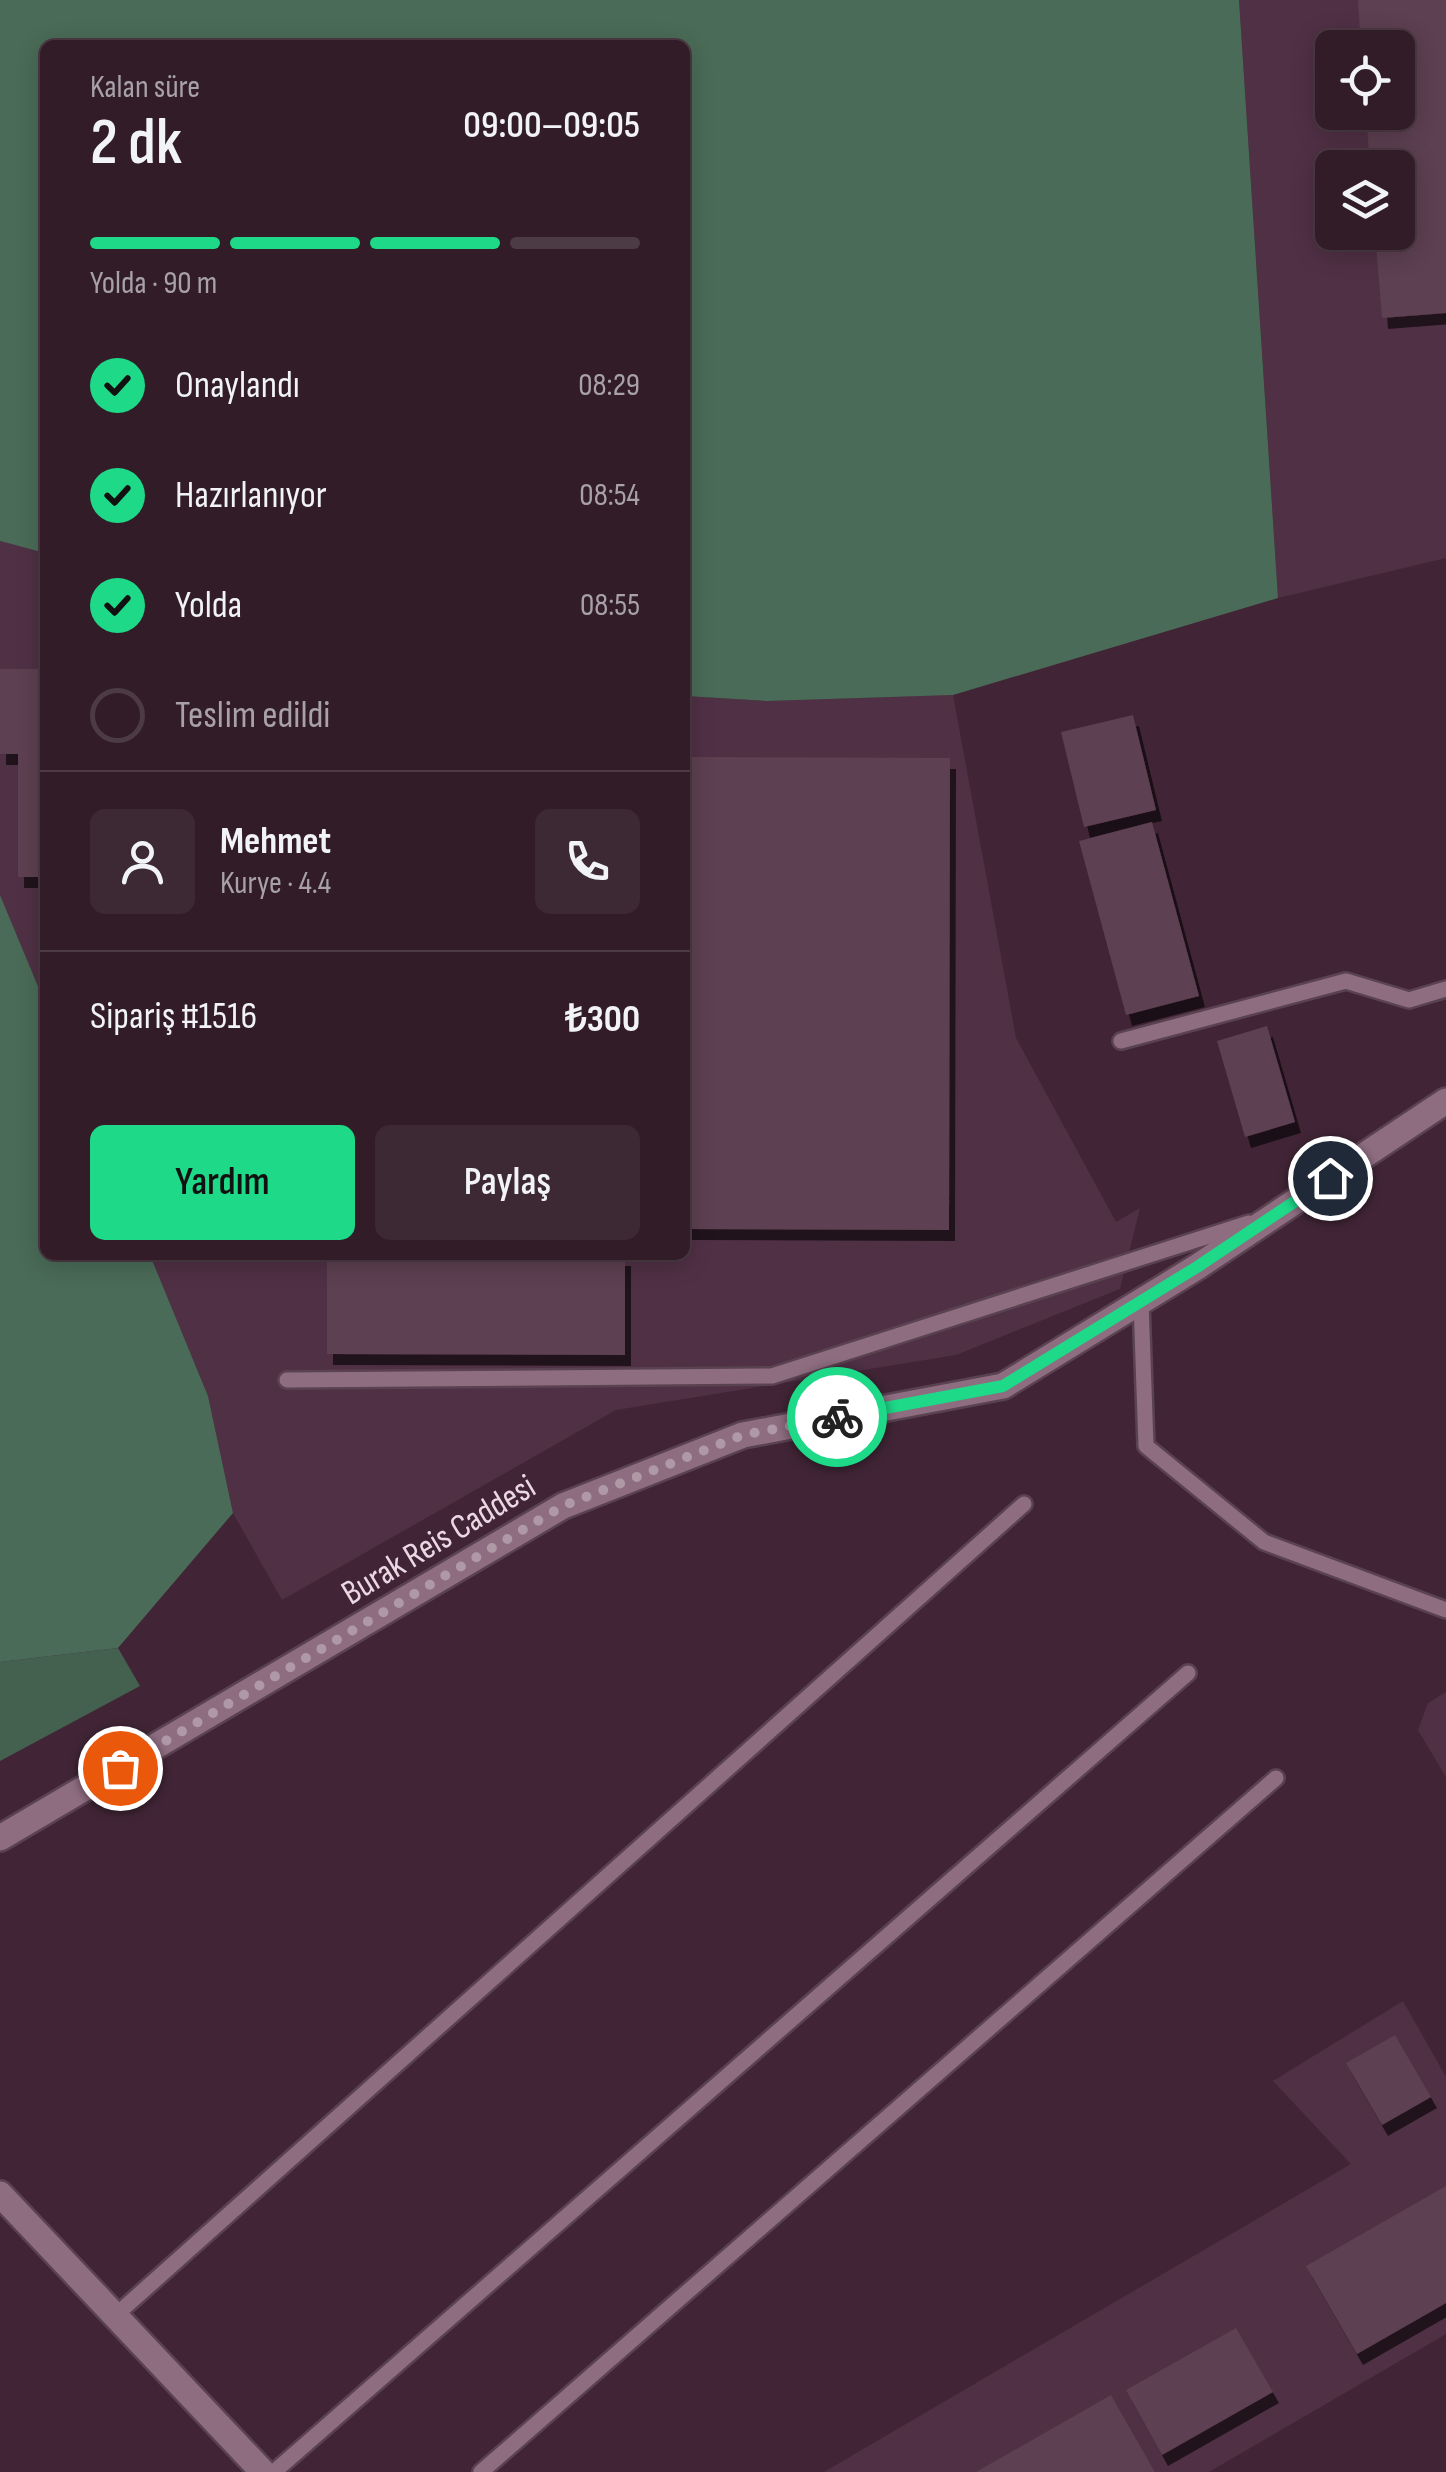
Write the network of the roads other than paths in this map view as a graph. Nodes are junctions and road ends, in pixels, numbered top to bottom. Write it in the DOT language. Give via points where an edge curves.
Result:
graph roads {
  1 [pos="1446,989"];
  2 [pos="1121,1041"];
  3 [pos="1446,1101"];
  4 [pos="1272,1216"];
  5 [pos="1140,1302"];
  6 [pos="287,1380"];
  7 [pos="1024,1504"];
  8 [pos="1446,1610"];
  9 [pos="1188,1673"];
  10 [pos="1276,1778"];
  11 [pos="9,1833"];
  12 [pos="0,2194"];
  13 [pos="116,2315"];
  14 [pos="263,2472"];
  15 [pos="274,2472"];
  16 [pos="482,2472"];
  1 -- 2 [label="lane" via="1408,1000 1346,981"];
  3 -- 4 [label="street, Burak Reis Caddesi"];
  4 -- 5 [label="street, Burak Reis Caddesi"];
  4 -- 6 [label="lane" via="772,1376"];
  5 -- 8 [label="lane" via="1146,1446 1264,1542"];
  5 -- 11 [label="street, Burak Reis Caddesi" via="1003,1386 743,1435 563,1506"];
  7 -- 13 [label="lane"];
  9 -- 15 [label="lane"];
  10 -- 16 [label="lane"];
  12 -- 13 [label="street"];
  13 -- 14 [label="street"];
}
